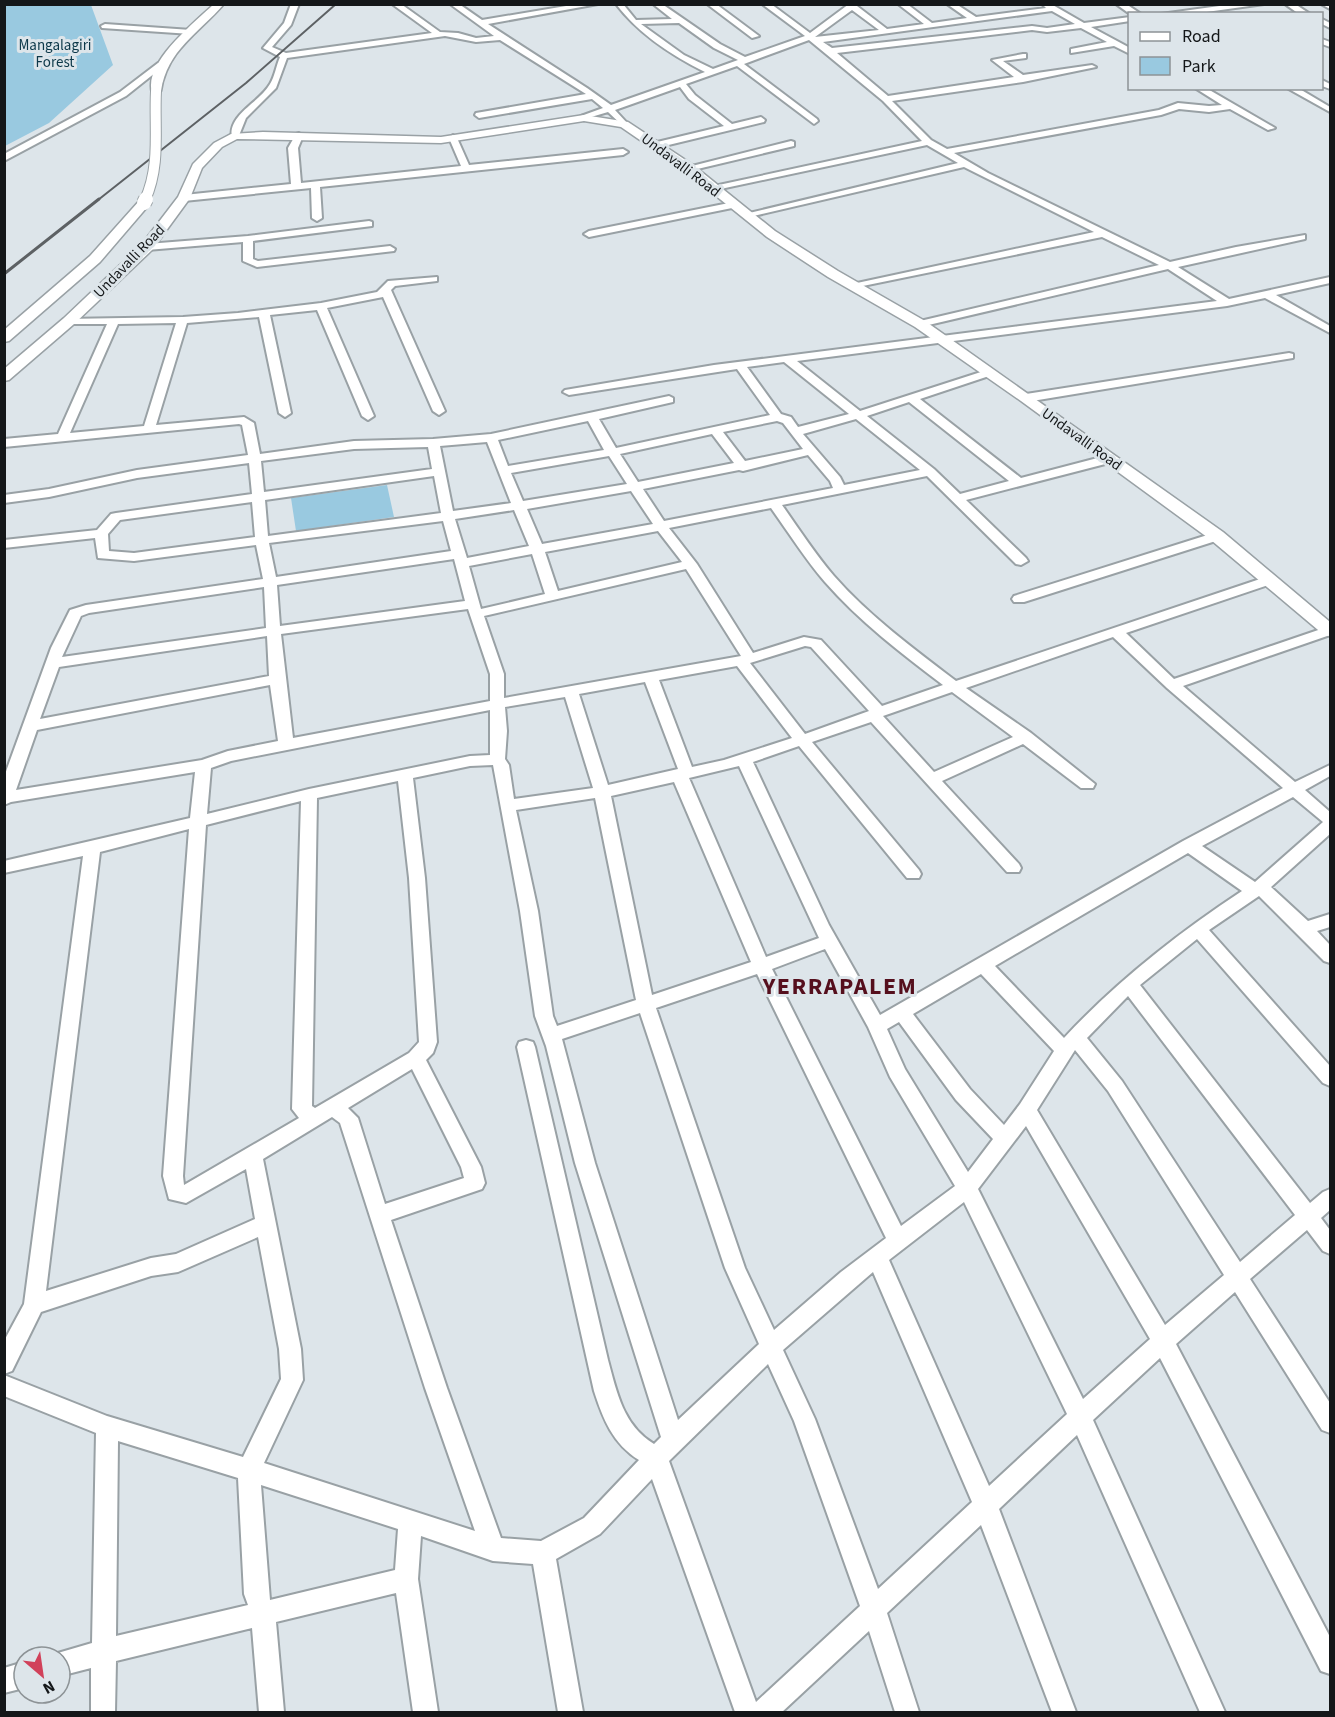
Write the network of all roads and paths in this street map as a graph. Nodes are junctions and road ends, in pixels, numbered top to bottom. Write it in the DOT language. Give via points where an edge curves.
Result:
graph roads {
  1 [pos="220,4"];
  2 [pos="295,4"];
  3 [pos="395,4"];
  4 [pos="453,4"];
  5 [pos="516,4"];
  6 [pos="595,4"];
  7 [pos="619,4"];
  8 [pos="656,4"];
  9 [pos="710,4"];
  10 [pos="765,4"];
  11 [pos="901,4"];
  12 [pos="950,4"];
  13 [pos="1119,4"];
  14 [pos="1183,4"];
  15 [pos="1261,4"];
  16 [pos="1288,4"];
  17 [pos="1324,4"];
  18 [pos="1249,5"];
  19 [pos="564,6"];
  20 [pos="854,6"];
  21 [pos="1049,7"];
  22 [pos="1215,7"];
  23 [pos="1330,7"];
  24 [pos="1197,11"];
  25 [pos="1133,12"];
  26 [pos="1224,12"];
  27 [pos="1302,12"];
  28 [pos="530,15"];
  29 [pos="974,19"];
  30 [pos="1128,19"];
  31 [pos="681,21"];
  32 [pos="1115,21"];
  33 [pos="635,22"];
  34 [pos="481,23"];
  35 [pos="930,25"];
  36 [pos="105,26"];
  37 [pos="1081,26"];
  38 [pos="1128,28"];
  39 [pos="191,32"];
  40 [pos="886,32"];
  41 [pos="439,35"];
  42 [pos="755,36"];
  43 [pos="504,37"];
  44 [pos="812,39"];
  45 [pos="1128,42"];
  46 [pos="1114,44"];
  47 [pos="830,51"];
  48 [pos="1074,51"];
  49 [pos="1128,51"];
  50 [pos="284,56"];
  51 [pos="1023,56"];
  52 [pos="742,63"];
  53 [pos="161,65"];
  54 [pos="1092,67"];
  55 [pos="714,73"];
  56 [pos="1023,79"];
  57 [pos="682,84"];
  58 [pos="156,89"];
  59 [pos="584,90"];
  60 [pos="1203,90"];
  61 [pos="1295,90"];
  62 [pos="123,94"];
  63 [pos="592,96"];
  64 [pos="886,99"];
  65 [pos="1232,106"];
  66 [pos="612,109"];
  67 [pos="1330,110"];
  68 [pos="584,118"];
  69 [pos="761,120"];
  70 [pos="814,121"];
  71 [pos="624,124"];
  72 [pos="730,127"];
  73 [pos="1271,128"];
  74 [pos="235,136"];
  75 [pos="299,136"];
  76 [pos="453,138"];
  77 [pos="928,142"];
  78 [pos="791,144"];
  79 [pos="656,145"];
  80 [pos="623,152"];
  81 [pos="946,152"];
  82 [pos="4,158"];
  83 [pos="965,164"];
  84 [pos="466,168"];
  85 [pos="689,168"];
  86 [pos="315,183"];
  87 [pos="296,185"];
  88 [pos="714,189"];
  89 [pos="184,198"];
  90 [pos="734,205"];
  91 [pos="748,216"];
  92 [pos="317,218"];
  93 [pos="369,224"];
  94 [pos="1105,233"];
  95 [pos="589,234"];
  96 [pos="1301,237"];
  97 [pos="248,239"];
  98 [pos="147,247"];
  99 [pos="390,249"];
  100 [pos="1170,266"];
  101 [pos="433,279"];
  102 [pos="1330,280"];
  103 [pos="857,286"];
  104 [pos="386,291"];
  105 [pos="1268,295"];
  106 [pos="1227,303"];
  107 [pos="321,306"];
  108 [pos="264,313"];
  109 [pos="114,320"];
  110 [pos="183,320"];
  111 [pos="69,321"];
  112 [pos="920,324"];
  113 [pos="1330,330"];
  114 [pos="4,338"];
  115 [pos="942,340"];
  116 [pos="1288,356"];
  117 [pos="787,359"];
  118 [pos="740,365"];
  119 [pos="988,373"];
  120 [pos="4,377"];
  121 [pos="568,392"];
  122 [pos="911,398"];
  123 [pos="1026,398"];
  124 [pos="669,399"];
  125 [pos="439,411"];
  126 [pos="285,413"];
  127 [pos="858,415"];
  128 [pos="368,417"];
  129 [pos="592,417"];
  130 [pos="777,417"];
  131 [pos="149,428"];
  132 [pos="715,430"];
  133 [pos="795,432"];
  134 [pos="62,438"];
  135 [pos="491,438"];
  136 [pos="4,443"];
  137 [pos="433,443"];
  138 [pos="809,451"];
  139 [pos="612,452"];
  140 [pos="255,458"];
  141 [pos="1109,459"];
  142 [pos="743,467"];
  143 [pos="504,470"];
  144 [pos="438,472"];
  145 [pos="930,472"];
  146 [pos="1019,483"];
  147 [pos="634,487"];
  148 [pos="840,490"];
  149 [pos="4,499"];
  150 [pos="257,499"];
  151 [pos="957,499"];
  152 [pos="774,503"];
  153 [pos="521,506"];
  154 [pos="448,516"];
  155 [pos="661,526"];
  156 [pos="101,533"];
  157 [pos="1217,536"];
  158 [pos="261,539"];
  159 [pos="4,544"];
  160 [pos="536,549"];
  161 [pos="460,558"];
  162 [pos="1020,561"];
  163 [pos="690,564"];
  164 [pos="1269,580"];
  165 [pos="270,582"];
  166 [pos="553,597"];
  167 [pos="1019,599"];
  168 [pos="475,609"];
  169 [pos="272,631"];
  170 [pos="1330,631"];
  171 [pos="1116,632"];
  172 [pos="745,660"];
  173 [pos="54,663"];
  174 [pos="651,678"];
  175 [pos="277,679"];
  176 [pos="1172,685"];
  177 [pos="957,687"];
  178 [pos="571,691"];
  179 [pos="497,704"];
  180 [pos="876,714"];
  181 [pos="30,726"];
  182 [pos="1026,737"];
  183 [pos="802,740"];
  184 [pos="286,744"];
  185 [pos="497,760"];
  186 [pos="744,760"];
  187 [pos="204,765"];
  188 [pos="1330,770"];
  189 [pos="683,774"];
  190 [pos="405,776"];
  191 [pos="932,779"];
  192 [pos="1087,784"];
  193 [pos="1293,788"];
  194 [pos="602,792"];
  195 [pos="309,794"];
  196 [pos="5,798"];
  197 [pos="507,806"];
  198 [pos="198,820"];
  199 [pos="1330,820"];
  200 [pos="1330,825"];
  201 [pos="1189,845"];
  202 [pos="92,848"];
  203 [pos="4,867"];
  204 [pos="1013,868"];
  205 [pos="913,874"];
  206 [pos="1257,889"];
  207 [pos="1330,920"];
  208 [pos="1198,929"];
  209 [pos="1305,929"];
  210 [pos="828,940"];
  211 [pos="1330,956"];
  212 [pos="982,963"];
  213 [pos="762,967"];
  214 [pos="1129,984"];
  215 [pos="645,1002"];
  216 [pos="902,1013"];
  217 [pos="877,1026"];
  218 [pos="552,1035"];
  219 [pos="1070,1044"];
  220 [pos="526,1047"];
  221 [pos="417,1058"];
  222 [pos="1330,1077"];
  223 [pos="333,1107"];
  224 [pos="1028,1110"];
  225 [pos="314,1119"];
  226 [pos="1006,1139"];
  227 [pos="253,1156"];
  228 [pos="967,1188"];
  229 [pos="1330,1198"];
  230 [pos="379,1215"];
  231 [pos="1309,1215"];
  232 [pos="266,1224"];
  233 [pos="898,1241"];
  234 [pos="1330,1245"];
  235 [pos="877,1257"];
  236 [pos="1239,1276"];
  237 [pos="34,1305"];
  238 [pos="1163,1341"];
  239 [pos="770,1348"];
  240 [pos="4,1364"];
  241 [pos="4,1384"];
  242 [pos="1080,1417"];
  243 [pos="1330,1422"];
  244 [pos="107,1427"];
  245 [pos="674,1440"];
  246 [pos="656,1458"];
  247 [pos="249,1470"];
  248 [pos="986,1506"];
  249 [pos="410,1521"];
  250 [pos="493,1549"];
  251 [pos="543,1552"];
  252 [pos="406,1579"];
  253 [pos="874,1610"];
  254 [pos="263,1613"];
  255 [pos="103,1652"];
  256 [pos="72,1661"];
  257 [pos="1330,1662"];
  258 [pos="103,1713"];
  259 [pos="272,1713"];
  260 [pos="426,1713"];
  261 [pos="571,1713"];
  262 [pos="747,1713"];
  263 [pos="765,1713"];
  264 [pos="907,1713"];
  265 [pos="1064,1713"];
  266 [pos="1213,1713"];
  1 -- 39 [label="main road"];
  2 -- 50 [label="street" via="287,27 267,48"];
  3 -- 41 [label="street"];
  4 -- 34 [label="street"];
  5 -- 28 [label="street"];
  6 -- 19 [label="street"];
  7 -- 33 [label="street"];
  8 -- 31 [label="street"];
  9 -- 42 [label="street"];
  10 -- 44 [label="street"];
  11 -- 35 [label="street"];
  12 -- 29 [label="street"];
  13 -- 25 [label="street"];
  14 -- 24 [label="street"];
  15 -- 18 [label="street"];
  16 -- 27 [label="street"];
  17 -- 23 [label="street"];
  18 -- 22 [label="street"];
  19 -- 28 [label="street"];
  20 -- 40 [label="street"];
  20 -- 44 [label="street"];
  21 -- 29 [label="street"];
  21 -- 37 [label="street"];
  22 -- 24 [label="street"];
  22 -- 26 [label="street"];
  28 -- 34 [label="street"];
  29 -- 35 [label="street"];
  30 -- 32 [label="street"];
  31 -- 33 [label="street"];
  31 -- 52 [label="street"];
  32 -- 37 [label="street"];
  32 -- 38 [label="street"];
  33 -- 55 [label="street" via="681,57"];
  34 -- 43 [label="street"];
  35 -- 40 [label="street"];
  36 -- 39 [label="street"];
  37 -- 46 [label="street"];
  37 -- 47 [label="street" via="1047,30 1032,27"];
  39 -- 53 [label="main road"];
  40 -- 44 [label="street"];
  41 -- 43 [label="street" via="458,34 476,40"];
  41 -- 50 [label="street"];
  43 -- 59 [label="street"];
  44 -- 47 [label="street"];
  44 -- 52 [label="street"];
  45 -- 46 [label="street"];
  46 -- 48 [label="street"];
  46 -- 49 [label="street"];
  47 -- 64 [label="street"];
  50 -- 74 [label="street" via="273,86 235,129"];
  51 -- 56 [label="street" via="996,60"];
  52 -- 55 [label="street"];
  52 -- 70 [label="street"];
  53 -- 58 [label="main road"];
  53 -- 62 [label="street"];
  54 -- 56 [label="street"];
  55 -- 57 [label="street"];
  56 -- 64 [label="street"];
  57 -- 66 [label="street"];
  57 -- 72 [label="street" via="692,97"];
  58 -- 62 [label="street" via="145,87"];
  58 -- 114 [label="main road, bridge" via="156,172 144,203 95,259"];
  59 -- 63 [label="street"];
  59 -- 63 [label="street" via="480,110"];
  60 -- 65 [label="street"];
  61 -- 67 [label="street"];
  62 -- 82 [label="street"];
  63 -- 66 [label="street"];
  64 -- 77 [label="street"];
  65 -- 73 [label="street"];
  65 -- 81 [label="street" via="1174,106 1161,112"];
  66 -- 68 [label="street"];
  66 -- 71 [label="street"];
  68 -- 71 [label="main road, Undavalli Road"];
  68 -- 76 [label="main road, Undavalli Road"];
  69 -- 72 [label="street"];
  71 -- 79 [label="main road, Undavalli Road"];
  72 -- 79 [label="street"];
  74 -- 75 [label="main road, Undavalli Road"];
  74 -- 89 [label="main road, Undavalli Road" via="221,142 197,167"];
  75 -- 76 [label="main road, Undavalli Road"];
  75 -- 87 [label="street" via="293,148"];
  76 -- 84 [label="street"];
  77 -- 81 [label="street"];
  77 -- 88 [label="street" via="893,155"];
  78 -- 85 [label="street"];
  79 -- 85 [label="main road, Undavalli Road"];
  80 -- 84 [label="street"];
  81 -- 83 [label="street"];
  83 -- 91 [label="street" via="917,171"];
  83 -- 94 [label="street"];
  84 -- 86 [label="street"];
  85 -- 88 [label="main road, Undavalli Road"];
  86 -- 87 [label="street"];
  86 -- 92 [label="street"];
  87 -- 89 [label="street"];
  88 -- 90 [label="main road, Undavalli Road"];
  89 -- 98 [label="main road, Undavalli Road"];
  90 -- 91 [label="main road, Undavalli Road"];
  90 -- 95 [label="street"];
  91 -- 103 [label="main road, Undavalli Road" via="798,252"];
  93 -- 97 [label="street"];
  94 -- 100 [label="street"];
  94 -- 103 [label="street"];
  96 -- 100 [label="street"];
  97 -- 98 [label="street"];
  97 -- 99 [label="street" via="249,261 256,264"];
  98 -- 111 [label="main road, Undavalli Road"];
  100 -- 106 [label="street"];
  100 -- 112 [label="street"];
  101 -- 104 [label="street" via="392,283"];
  102 -- 105 [label="street"];
  103 -- 112 [label="main road, Undavalli Road"];
  104 -- 107 [label="street"];
  104 -- 125 [label="street"];
  105 -- 106 [label="street"];
  105 -- 113 [label="street"];
  106 -- 115 [label="street"];
  107 -- 108 [label="street"];
  107 -- 128 [label="street"];
  108 -- 110 [label="street"];
  108 -- 126 [label="street"];
  109 -- 110 [label="street"];
  109 -- 111 [label="street"];
  109 -- 134 [label="street"];
  110 -- 131 [label="street"];
  111 -- 120 [label="main road, Undavalli Road"];
  112 -- 115 [label="main road, Undavalli Road"];
  115 -- 117 [label="street"];
  115 -- 119 [label="main road, Undavalli Road"];
  116 -- 123 [label="street"];
  117 -- 118 [label="street"];
  117 -- 127 [label="street"];
  118 -- 121 [label="street"];
  118 -- 130 [label="street"];
  119 -- 122 [label="street"];
  119 -- 123 [label="main road, Undavalli Road"];
  122 -- 127 [label="street"];
  122 -- 146 [label="street"];
  123 -- 141 [label="main road, Undavalli Road"];
  124 -- 129 [label="street"];
  127 -- 133 [label="street"];
  127 -- 145 [label="street"];
  129 -- 135 [label="street"];
  129 -- 139 [label="street"];
  130 -- 132 [label="street"];
  130 -- 133 [label="street" via="787,420"];
  131 -- 134 [label="street"];
  131 -- 140 [label="street" via="246,422"];
  132 -- 139 [label="street"];
  132 -- 142 [label="street"];
  133 -- 138 [label="street"];
  134 -- 136 [label="street"];
  135 -- 137 [label="street"];
  135 -- 143 [label="street"];
  137 -- 140 [label="street" via="354,445"];
  137 -- 144 [label="street"];
  138 -- 142 [label="street"];
  138 -- 148 [label="street" via="836,480"];
  139 -- 143 [label="street"];
  139 -- 147 [label="street"];
  140 -- 149 [label="street" via="137,474"];
  140 -- 150 [label="street"];
  141 -- 146 [label="street"];
  141 -- 157 [label="main road, Undavalli Road"];
  142 -- 147 [label="street"];
  143 -- 153 [label="street"];
  144 -- 150 [label="street"];
  144 -- 154 [label="street"];
  145 -- 148 [label="street"];
  145 -- 151 [label="street"];
  146 -- 151 [label="street"];
  147 -- 153 [label="street"];
  147 -- 155 [label="street"];
  148 -- 152 [label="street"];
  150 -- 156 [label="street" via="116,517"];
  150 -- 158 [label="street"];
  151 -- 162 [label="street"];
  152 -- 155 [label="street"];
  152 -- 177 [label="street" via="838,589"];
  153 -- 154 [label="street"];
  153 -- 160 [label="street"];
  154 -- 158 [label="street"];
  154 -- 161 [label="street"];
  155 -- 160 [label="street"];
  155 -- 163 [label="street"];
  156 -- 158 [label="street" via="103,555 134,557"];
  156 -- 159 [label="street"];
  157 -- 164 [label="main road, Undavalli Road"];
  157 -- 167 [label="street"];
  158 -- 165 [label="street"];
  160 -- 161 [label="street"];
  160 -- 166 [label="street"];
  161 -- 165 [label="street"];
  161 -- 168 [label="street"];
  163 -- 166 [label="street"];
  163 -- 172 [label="street"];
  164 -- 170 [label="main road, Undavalli Road"];
  164 -- 171 [label="street"];
  165 -- 169 [label="street"];
  165 -- 173 [label="street" via="79,611 72,615"];
  166 -- 168 [label="street"];
  168 -- 169 [label="street"];
  168 -- 179 [label="street" via="497,674"];
  169 -- 173 [label="street"];
  169 -- 175 [label="street"];
  170 -- 176 [label="street"];
  171 -- 176 [label="street"];
  171 -- 177 [label="street"];
  172 -- 174 [label="street"];
  172 -- 180 [label="street" via="804,640 813,641"];
  172 -- 183 [label="street"];
  173 -- 181 [label="street"];
  174 -- 178 [label="street"];
  174 -- 189 [label="street"];
  175 -- 181 [label="street"];
  175 -- 184 [label="street"];
  176 -- 193 [label="street"];
  177 -- 180 [label="street"];
  177 -- 182 [label="street"];
  178 -- 179 [label="street"];
  178 -- 194 [label="street"];
  179 -- 184 [label="street"];
  179 -- 185 [label="street"];
  180 -- 183 [label="street"];
  180 -- 191 [label="street"];
  181 -- 196 [label="street"];
  182 -- 191 [label="street"];
  182 -- 192 [label="street"];
  183 -- 186 [label="street"];
  183 -- 205 [label="street"];
  184 -- 187 [label="street"];
  185 -- 190 [label="street" via="470,761"];
  185 -- 197 [label="street"];
  186 -- 189 [label="street"];
  186 -- 210 [label="street"];
  187 -- 196 [label="street"];
  187 -- 198 [label="street"];
  188 -- 193 [label="street"];
  189 -- 194 [label="street"];
  189 -- 213 [label="street"];
  190 -- 195 [label="street"];
  190 -- 221 [label="street" via="417,878 428,1042"];
  191 -- 204 [label="street"];
  193 -- 199 [label="street"];
  193 -- 201 [label="street"];
  194 -- 197 [label="street"];
  194 -- 215 [label="street"];
  195 -- 198 [label="street"];
  195 -- 225 [label="street" via="302,1109"];
  197 -- 218 [label="street" via="529,911 544,1016"];
  198 -- 202 [label="street"];
  198 -- 227 [label="street" via="173,1176 176,1193 186,1194"];
  200 -- 206 [label="street"];
  201 -- 206 [label="street"];
  201 -- 212 [label="street"];
  202 -- 203 [label="street"];
  202 -- 237 [label="street"];
  206 -- 208 [label="street"];
  206 -- 209 [label="street"];
  207 -- 209 [label="street"];
  208 -- 214 [label="street"];
  208 -- 222 [label="street"];
  209 -- 211 [label="street"];
  210 -- 213 [label="street"];
  210 -- 217 [label="street"];
  212 -- 216 [label="street"];
  212 -- 219 [label="street"];
  213 -- 215 [label="street"];
  213 -- 233 [label="street"];
  214 -- 219 [label="street"];
  214 -- 231 [label="street"];
  215 -- 218 [label="street"];
  215 -- 239 [label="street" via="735,1268"];
  216 -- 217 [label="street"];
  216 -- 226 [label="street" via="963,1095"];
  217 -- 228 [label="street" via="897,1072"];
  218 -- 245 [label="street" via="585,1163"];
  219 -- 224 [label="street"];
  219 -- 236 [label="street" via="1115,1086"];
  220 -- 246 [label="street" via="607,1393 619,1426 629,1440"];
  221 -- 223 [label="street"];
  221 -- 230 [label="street" via="471,1167 475,1183"];
  223 -- 225 [label="street"];
  223 -- 230 [label="street" via="348,1118"];
  224 -- 226 [label="street"];
  224 -- 238 [label="street"];
  225 -- 227 [label="street"];
  226 -- 228 [label="street"];
  227 -- 232 [label="street"];
  228 -- 233 [label="street"];
  228 -- 242 [label="street"];
  229 -- 231 [label="street"];
  230 -- 250 [label="street" via="456,1452"];
  231 -- 234 [label="street"];
  231 -- 236 [label="street"];
  232 -- 237 [label="street" via="178,1263 151,1267"];
  232 -- 247 [label="street" via="290,1348 292,1380"];
  233 -- 235 [label="street"];
  235 -- 239 [label="street"];
  235 -- 248 [label="street"];
  236 -- 238 [label="street"];
  236 -- 243 [label="street"];
  237 -- 240 [label="street"];
  238 -- 242 [label="street"];
  238 -- 257 [label="street"];
  239 -- 245 [label="street"];
  239 -- 253 [label="street" via="804,1419"];
  241 -- 244 [label="street"];
  242 -- 248 [label="street"];
  242 -- 266 [label="street"];
  244 -- 247 [label="street"];
  244 -- 255 [label="street"];
  245 -- 246 [label="street"];
  246 -- 251 [label="street" via="592,1526"];
  246 -- 262 [label="street"];
  247 -- 249 [label="street"];
  247 -- 254 [label="street" via="256,1594"];
  248 -- 253 [label="street"];
  248 -- 265 [label="street"];
  249 -- 250 [label="street"];
  249 -- 252 [label="street"];
  250 -- 251 [label="street"];
  251 -- 261 [label="street"];
  252 -- 254 [label="street"];
  252 -- 260 [label="street"];
  253 -- 263 [label="street"];
  253 -- 264 [label="street"];
  254 -- 255 [label="street"];
  254 -- 259 [label="street"];
  255 -- 256 [label="street"];
  255 -- 258 [label="street"];
}
